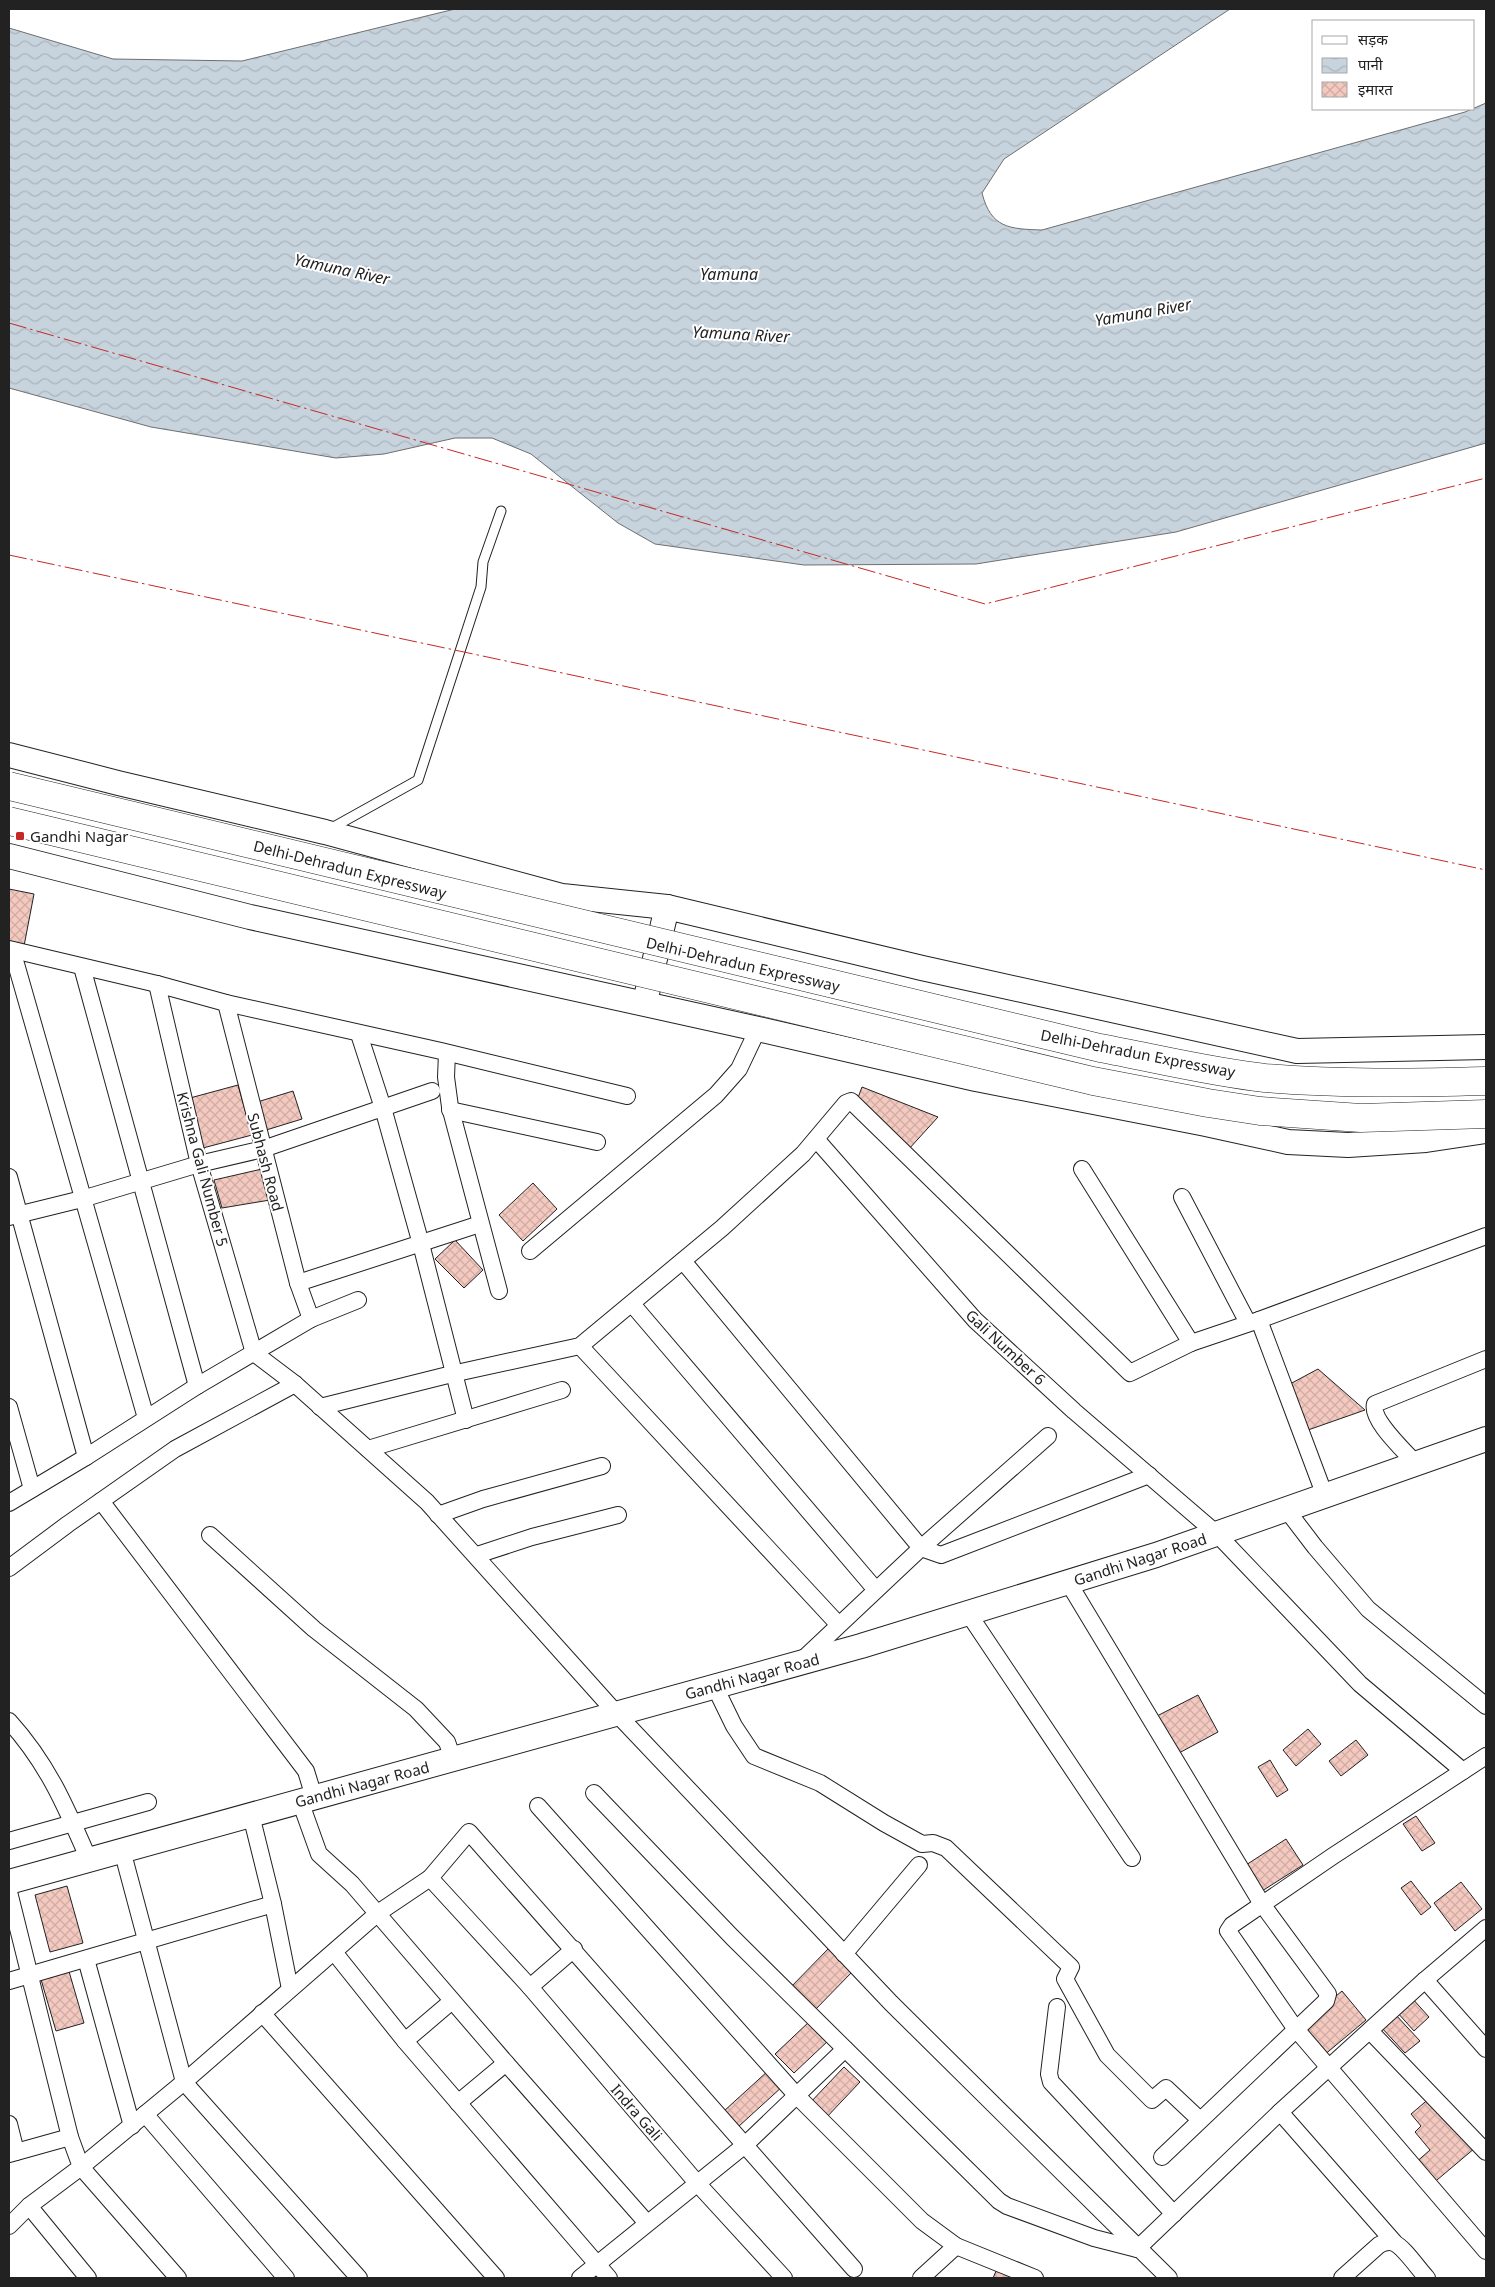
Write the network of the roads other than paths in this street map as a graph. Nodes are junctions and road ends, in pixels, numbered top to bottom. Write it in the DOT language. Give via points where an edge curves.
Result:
graph roads {
  1 [pos="501,511"];
  2 [pos="9,755"];
  3 [pos="9,786"];
  4 [pos="9,821"];
  5 [pos="325,832"];
  6 [pos="9,856"];
  7 [pos="668,907"];
  8 [pos="10,950"];
  9 [pos="82,967"];
  10 [pos="157,984"];
  11 [pos="226,1003"];
  12 [pos="643,1004"];
  13 [pos="758,1028"];
  14 [pos="360,1034"];
  15 [pos="1486,1047"];
  16 [pos="447,1053"];
  17 [pos="1486,1081"];
  18 [pos="432,1091"];
  19 [pos="627,1096"];
  20 [pos="383,1108"];
  21 [pos="450,1110"];
  22 [pos="1486,1114"];
  23 [pos="1486,1131"];
  24 [pos="816,1139"];
  25 [pos="597,1142"];
  26 [pos="263,1149"];
  27 [pos="199,1164"];
  28 [pos="1082,1169"];
  29 [pos="9,1178"];
  30 [pos="140,1181"];
  31 [pos="1182,1197"];
  32 [pos="82,1199"];
  33 [pos="14,1216"];
  34 [pos="480,1224"];
  35 [pos="1486,1236"];
  36 [pos="421,1244"];
  37 [pos="530,1251"];
  38 [pos="683,1261"];
  39 [pos="298,1282"];
  40 [pos="499,1292"];
  41 [pos="358,1300"];
  42 [pos="632,1304"];
  43 [pos="311,1319"];
  44 [pos="1254,1322"];
  45 [pos="1191,1343"];
  46 [pos="580,1346"];
  47 [pos="254,1353"];
  48 [pos="1486,1359"];
  49 [pos="452,1374"];
  50 [pos="295,1384"];
  51 [pos="197,1386"];
  52 [pos="562,1390"];
  53 [pos="320,1407"];
  54 [pos="9,1408"];
  55 [pos="146,1418"];
  56 [pos="466,1420"];
  57 [pos="1048,1436"];
  58 [pos="1486,1439"];
  59 [pos="368,1449"];
  60 [pos="86,1457"];
  61 [pos="1416,1464"];
  62 [pos="602,1466"];
  63 [pos="1149,1475"];
  64 [pos="32,1489"];
  65 [pos="1325,1496"];
  66 [pos="101,1501"];
  67 [pos="9,1503"];
  68 [pos="1286,1509"];
  69 [pos="438,1515"];
  70 [pos="618,1515"];
  71 [pos="1217,1534"];
  72 [pos="210,1535"];
  73 [pos="921,1548"];
  74 [pos="477,1555"];
  75 [pos="9,1568"];
  76 [pos="1068,1582"];
  77 [pos="876,1590"];
  78 [pos="968,1613"];
  79 [pos="838,1624"];
  80 [pos="797,1664"];
  81 [pos="715,1687"];
  82 [pos="1486,1706"];
  83 [pos="617,1714"];
  84 [pos="9,1721"];
  85 [pos="1486,1756"];
  86 [pos="453,1759"];
  87 [pos="1463,1771"];
  88 [pos="594,1793"];
  89 [pos="307,1799"];
  90 [pos="148,1802"];
  91 [pos="538,1806"];
  92 [pos="251,1815"];
  93 [pos="73,1823"];
  94 [pos="9,1841"];
  95 [pos="122,1850"];
  96 [pos="1132,1858"];
  97 [pos="89,1860"];
  98 [pos="919,1865"];
  99 [pos="430,1878"];
  100 [pos="9,1882"];
  101 [pos="9,1892"];
  102 [pos="274,1904"];
  103 [pos="1262,1904"];
  104 [pos="378,1912"];
  105 [pos="1486,1928"];
  106 [pos="146,1941"];
  107 [pos="574,1950"];
  108 [pos="334,1952"];
  109 [pos="844,1954"];
  110 [pos="86,1959"];
  111 [pos="30,1976"];
  112 [pos="1425,1980"];
  113 [pos="9,1981"];
  114 [pos="530,1987"];
  115 [pos="290,1990"];
  116 [pos="452,2001"];
  117 [pos="1057,2007"];
  118 [pos="262,2013"];
  119 [pos="1295,2028"];
  120 [pos="1370,2031"];
  121 [pos="405,2041"];
  122 [pos="846,2049"];
  123 [pos="1486,2049"];
  124 [pos="506,2063"];
  125 [pos="1328,2068"];
  126 [pos="184,2082"];
  127 [pos="797,2096"];
  128 [pos="458,2103"];
  129 [pos="1280,2112"];
  130 [pos="145,2114"];
  131 [pos="1200,2120"];
  132 [pos="9,2124"];
  133 [pos="132,2126"];
  134 [pos="70,2137"];
  135 [pos="745,2145"];
  136 [pos="1486,2152"];
  137 [pos="12,2153"];
  138 [pos="1162,2157"];
  139 [pos="81,2167"];
  140 [pos="698,2183"];
  141 [pos="29,2206"];
  142 [pos="1174,2214"];
  143 [pos="647,2223"];
  144 [pos="9,2226"];
  145 [pos="1394,2242"];
  146 [pos="956,2246"];
  147 [pos="1138,2249"];
  148 [pos="1486,2251"];
  149 [pos="596,2264"];
  150 [pos="854,2269"];
  151 [pos="88,2278"];
  152 [pos="178,2278"];
  153 [pos="286,2278"];
  154 [pos="359,2278"];
  155 [pos="496,2278"];
  156 [pos="580,2278"];
  157 [pos="609,2278"];
  158 [pos="784,2278"];
  159 [pos="921,2278"];
  160 [pos="1035,2278"];
  161 [pos="1169,2278"];
  162 [pos="1342,2278"];
  163 [pos="1427,2278"];
  1 -- 5 [label="lane" via="482,562 481,587 418,780"];
  2 -- 5 [label="street"];
  3 -- 17 [label="highway, Delhi-Dehradun Expressway, bridge" via="1100,1048 1264,1078 1362,1084"];
  4 -- 22 [label="highway, bridge" via="1093,1081 1260,1111 1361,1118"];
  5 -- 7 [label="street" via="562,896"];
  6 -- 12 [label="street" via="250,917"];
  7 -- 12 [label="street"];
  7 -- 15 [label="street" via="1028,992 1297,1051"];
  8 -- 9 [label="street"];
  8 -- 32 [label="street"];
  9 -- 10 [label="street"];
  9 -- 30 [label="street"];
  10 -- 11 [label="street"];
  10 -- 27 [label="street, Krishna Gali Number 5"];
  11 -- 14 [label="street"];
  11 -- 26 [label="street, Subhash Road"];
  12 -- 13 [label="street"];
  13 -- 23 [label="street" via="976,1079 1288,1142 1348,1145 1426,1140"];
  13 -- 37 [label="street" via="739,1069 716,1095"];
  14 -- 16 [label="street"];
  14 -- 20 [label="street"];
  16 -- 19 [label="street"];
  16 -- 21 [label="street"];
  18 -- 20 [label="street"];
  20 -- 26 [label="street"];
  20 -- 36 [label="street"];
  21 -- 25 [label="street"];
  21 -- 34 [label="street"];
  24 -- 38 [label="street"];
  24 -- 45 [label="street" via="846,1103 853,1102 1130,1372"];
  24 -- 63 [label="street, Gali Number 6" via="975,1320"];
  26 -- 27 [label="street"];
  26 -- 39 [label="street, Subhash Road"];
  27 -- 30 [label="street"];
  27 -- 47 [label="street, Krishna Gali Number 5"];
  28 -- 45 [label="street"];
  29 -- 33 [label="street"];
  30 -- 32 [label="street"];
  30 -- 51 [label="street"];
  31 -- 44 [label="street"];
  32 -- 33 [label="street"];
  32 -- 55 [label="street"];
  33 -- 60 [label="street"];
  34 -- 36 [label="street"];
  34 -- 40 [label="street"];
  35 -- 44 [label="street"];
  36 -- 39 [label="street"];
  36 -- 49 [label="street"];
  38 -- 42 [label="street"];
  38 -- 73 [label="street"];
  39 -- 43 [label="street, Subhash Road"];
  41 -- 43 [label="street"];
  42 -- 46 [label="street"];
  42 -- 77 [label="street"];
  43 -- 47 [label="street"];
  44 -- 45 [label="street"];
  44 -- 65 [label="street"];
  46 -- 49 [label="street"];
  46 -- 79 [label="street"];
  47 -- 50 [label="street"];
  47 -- 51 [label="street"];
  48 -- 61 [label="street" via="1375,1404 1379,1422"];
  49 -- 53 [label="street"];
  49 -- 56 [label="street"];
  50 -- 53 [label="street"];
  50 -- 66 [label="street" via="175,1450"];
  51 -- 55 [label="street"];
  52 -- 56 [label="street"];
  53 -- 59 [label="street"];
  54 -- 64 [label="street"];
  55 -- 60 [label="street"];
  56 -- 59 [label="street"];
  57 -- 73 [label="street"];
  58 -- 61 [label="street, Gandhi Nagar Road"];
  59 -- 69 [label="street"];
  60 -- 64 [label="street"];
  61 -- 65 [label="street, Gandhi Nagar Road"];
  62 -- 69 [label="street"];
  63 -- 71 [label="street, Gali Number 6"];
  63 -- 73 [label="street" via="942,1555"];
  64 -- 67 [label="street"];
  65 -- 68 [label="street, Gandhi Nagar Road"];
  66 -- 75 [label="street"];
  66 -- 89 [label="street" via="306,1771"];
  68 -- 71 [label="street, Gandhi Nagar Road"];
  68 -- 82 [label="street" via="1368,1609"];
  69 -- 74 [label="street"];
  70 -- 74 [label="street"];
  71 -- 76 [label="street, Gandhi Nagar Road"];
  71 -- 87 [label="street, Gali Number 6" via="1360,1684"];
  72 -- 86 [label="street" via="314,1629 416,1709 447,1742"];
  73 -- 77 [label="street"];
  74 -- 83 [label="street"];
  76 -- 78 [label="street, Gandhi Nagar Road"];
  76 -- 103 [label="street"];
  77 -- 79 [label="street"];
  78 -- 80 [label="street, Gandhi Nagar Road"];
  78 -- 96 [label="street"];
  79 -- 80 [label="street"];
  80 -- 81 [label="street, Gandhi Nagar Road"];
  81 -- 83 [label="street, Gandhi Nagar Road"];
  81 -- 131 [label="street" via="734,1726 754,1756 820,1783 922,1844 946,1848 1071,1967 1065,1978 1107,2055 1152,2100 1166,2088"];
  83 -- 86 [label="street, Gandhi Nagar Road"];
  83 -- 109 [label="street"];
  84 -- 93 [label="street" via="50,1775"];
  85 -- 87 [label="street"];
  86 -- 89 [label="street, Gandhi Nagar Road"];
  87 -- 103 [label="street"];
  88 -- 122 [label="street" via="732,1938"];
  89 -- 92 [label="street, Gandhi Nagar Road"];
  89 -- 104 [label="street" via="319,1854"];
  90 -- 93 [label="street"];
  91 -- 127 [label="street"];
  92 -- 95 [label="street, Gandhi Nagar Road"];
  92 -- 102 [label="street"];
  93 -- 94 [label="street"];
  93 -- 97 [label="street"];
  95 -- 97 [label="street, Gandhi Nagar Road"];
  95 -- 106 [label="street"];
  97 -- 100 [label="street, Gandhi Nagar Road"];
  98 -- 109 [label="street"];
  99 -- 104 [label="street"];
  99 -- 107 [label="street" via="469,1832"];
  99 -- 114 [label="street, Indra Gali"];
  101 -- 111 [label="street"];
  102 -- 106 [label="street"];
  102 -- 115 [label="street"];
  103 -- 119 [label="street" via="1328,1994 1326,2000"];
  103 -- 119 [label="street" via="1228,1931"];
  104 -- 108 [label="street"];
  104 -- 116 [label="street"];
  105 -- 112 [label="street"];
  106 -- 110 [label="street"];
  106 -- 126 [label="street"];
  107 -- 114 [label="street"];
  107 -- 135 [label="street"];
  108 -- 115 [label="street"];
  108 -- 121 [label="street"];
  109 -- 147 [label="street"];
  110 -- 111 [label="street"];
  110 -- 133 [label="street"];
  111 -- 113 [label="street"];
  111 -- 134 [label="street"];
  112 -- 120 [label="street"];
  112 -- 123 [label="street"];
  114 -- 140 [label="street, Indra Gali"];
  115 -- 118 [label="street"];
  116 -- 121 [label="street"];
  116 -- 124 [label="street"];
  117 -- 142 [label="street" via="1049,2074 1051,2082"];
  118 -- 126 [label="street"];
  118 -- 155 [label="street"];
  119 -- 125 [label="street"];
  119 -- 131 [label="street"];
  120 -- 125 [label="street"];
  120 -- 136 [label="street"];
  121 -- 128 [label="street"];
  122 -- 127 [label="street"];
  122 -- 147 [label="street" via="999,2201 1094,2238"];
  124 -- 128 [label="street"];
  124 -- 143 [label="street"];
  125 -- 129 [label="street"];
  125 -- 148 [label="street"];
  126 -- 130 [label="street"];
  126 -- 154 [label="street"];
  127 -- 135 [label="street"];
  127 -- 146 [label="street" via="922,2221"];
  128 -- 149 [label="street"];
  129 -- 142 [label="street"];
  129 -- 145 [label="street"];
  130 -- 133 [label="street"];
  130 -- 153 [label="street"];
  131 -- 138 [label="street"];
  132 -- 137 [label="street"];
  133 -- 139 [label="street"];
  134 -- 137 [label="street"];
  134 -- 139 [label="street"];
  135 -- 140 [label="street"];
  135 -- 150 [label="street"];
  139 -- 141 [label="street"];
  139 -- 152 [label="street"];
  140 -- 143 [label="street"];
  140 -- 158 [label="street, Indra Gali"];
  141 -- 144 [label="street"];
  141 -- 151 [label="street"];
  142 -- 147 [label="street"];
  143 -- 149 [label="street"];
  145 -- 162 [label="street" via="1379,2245"];
  145 -- 163 [label="street"];
  146 -- 159 [label="street"];
  146 -- 160 [label="street"];
  147 -- 161 [label="street"];
  149 -- 156 [label="street"];
  149 -- 157 [label="street"];
}
